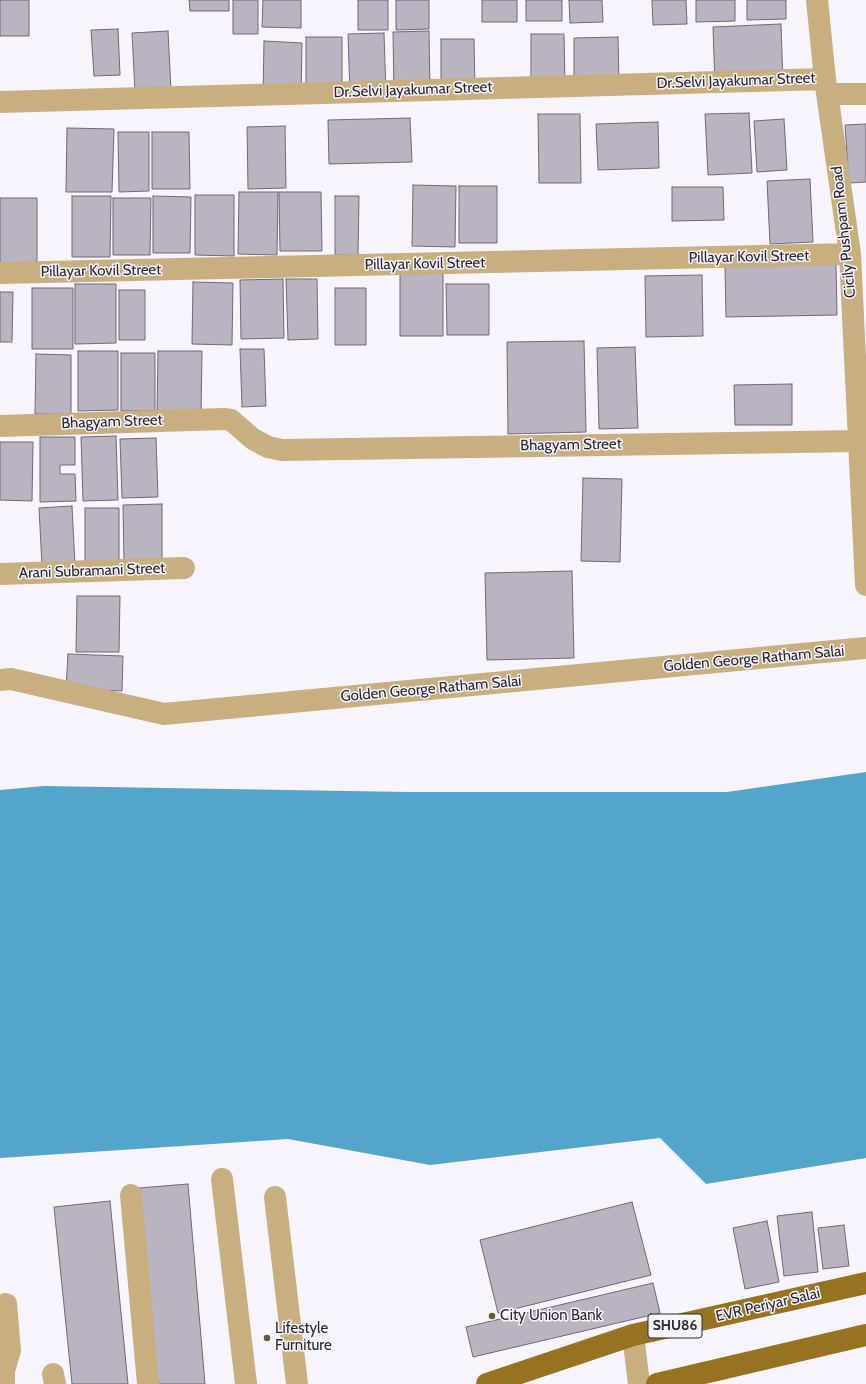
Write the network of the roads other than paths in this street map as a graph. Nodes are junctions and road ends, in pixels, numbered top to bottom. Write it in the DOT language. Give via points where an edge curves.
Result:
graph roads {
  1 [pos="817,0"];
  2 [pos="826,86"];
  3 [pos="866,94"];
  4 [pos="0,102"];
  5 [pos="850,254"];
  6 [pos="0,273"];
  7 [pos="0,426"];
  8 [pos="860,441"];
  9 [pos="184,568"];
  10 [pos="0,574"];
  11 [pos="866,585"];
  12 [pos="866,648"];
  13 [pos="0,680"];
  14 [pos="222,1179"];
  15 [pos="131,1195"];
  16 [pos="275,1197"];
  17 [pos="866,1283"];
  18 [pos="6,1304"];
  19 [pos="866,1335"];
  20 [pos="633,1336"];
  21 [pos="4,1384"];
  22 [pos="148,1384"];
  23 [pos="246,1384"];
  24 [pos="297,1384"];
  25 [pos="487,1384"];
  26 [pos="639,1384"];
  27 [pos="657,1384"];
  1 -- 2 [label="street, Cicily Pushpam Road"];
  2 -- 3 [label="street, Dr.Selvi Jayakumar Street"];
  2 -- 4 [label="street, Dr.Selvi Jayakumar Street"];
  2 -- 5 [label="street, Cicily Pushpam Road"];
  5 -- 6 [label="street, Pillayar Kovil Street"];
  5 -- 8 [label="street, Cicily Pushpam Road"];
  7 -- 8 [label="street, Bhagyam Street" via="224,418 231,420 253,439 268,447 282,450"];
  8 -- 11 [label="street, Cicily Pushpam Road"];
  9 -- 10 [label="street, Arani Subramani Street"];
  12 -- 13 [label="street, Golden George Ratham Salai" via="164,714 11,679"];
  14 -- 23 [label="street"];
  15 -- 22 [label="street"];
  16 -- 24 [label="street"];
  17 -- 20 [label="main road, EVR Periyar Salai / SHU86"];
  18 -- 21 [label="street" via="10,1350 4,1371"];
  19 -- 27 [label="main road"];
  20 -- 25 [label="main road, EVR Periyar Salai / SHU86"];
  20 -- 26 [label="street"];
}
